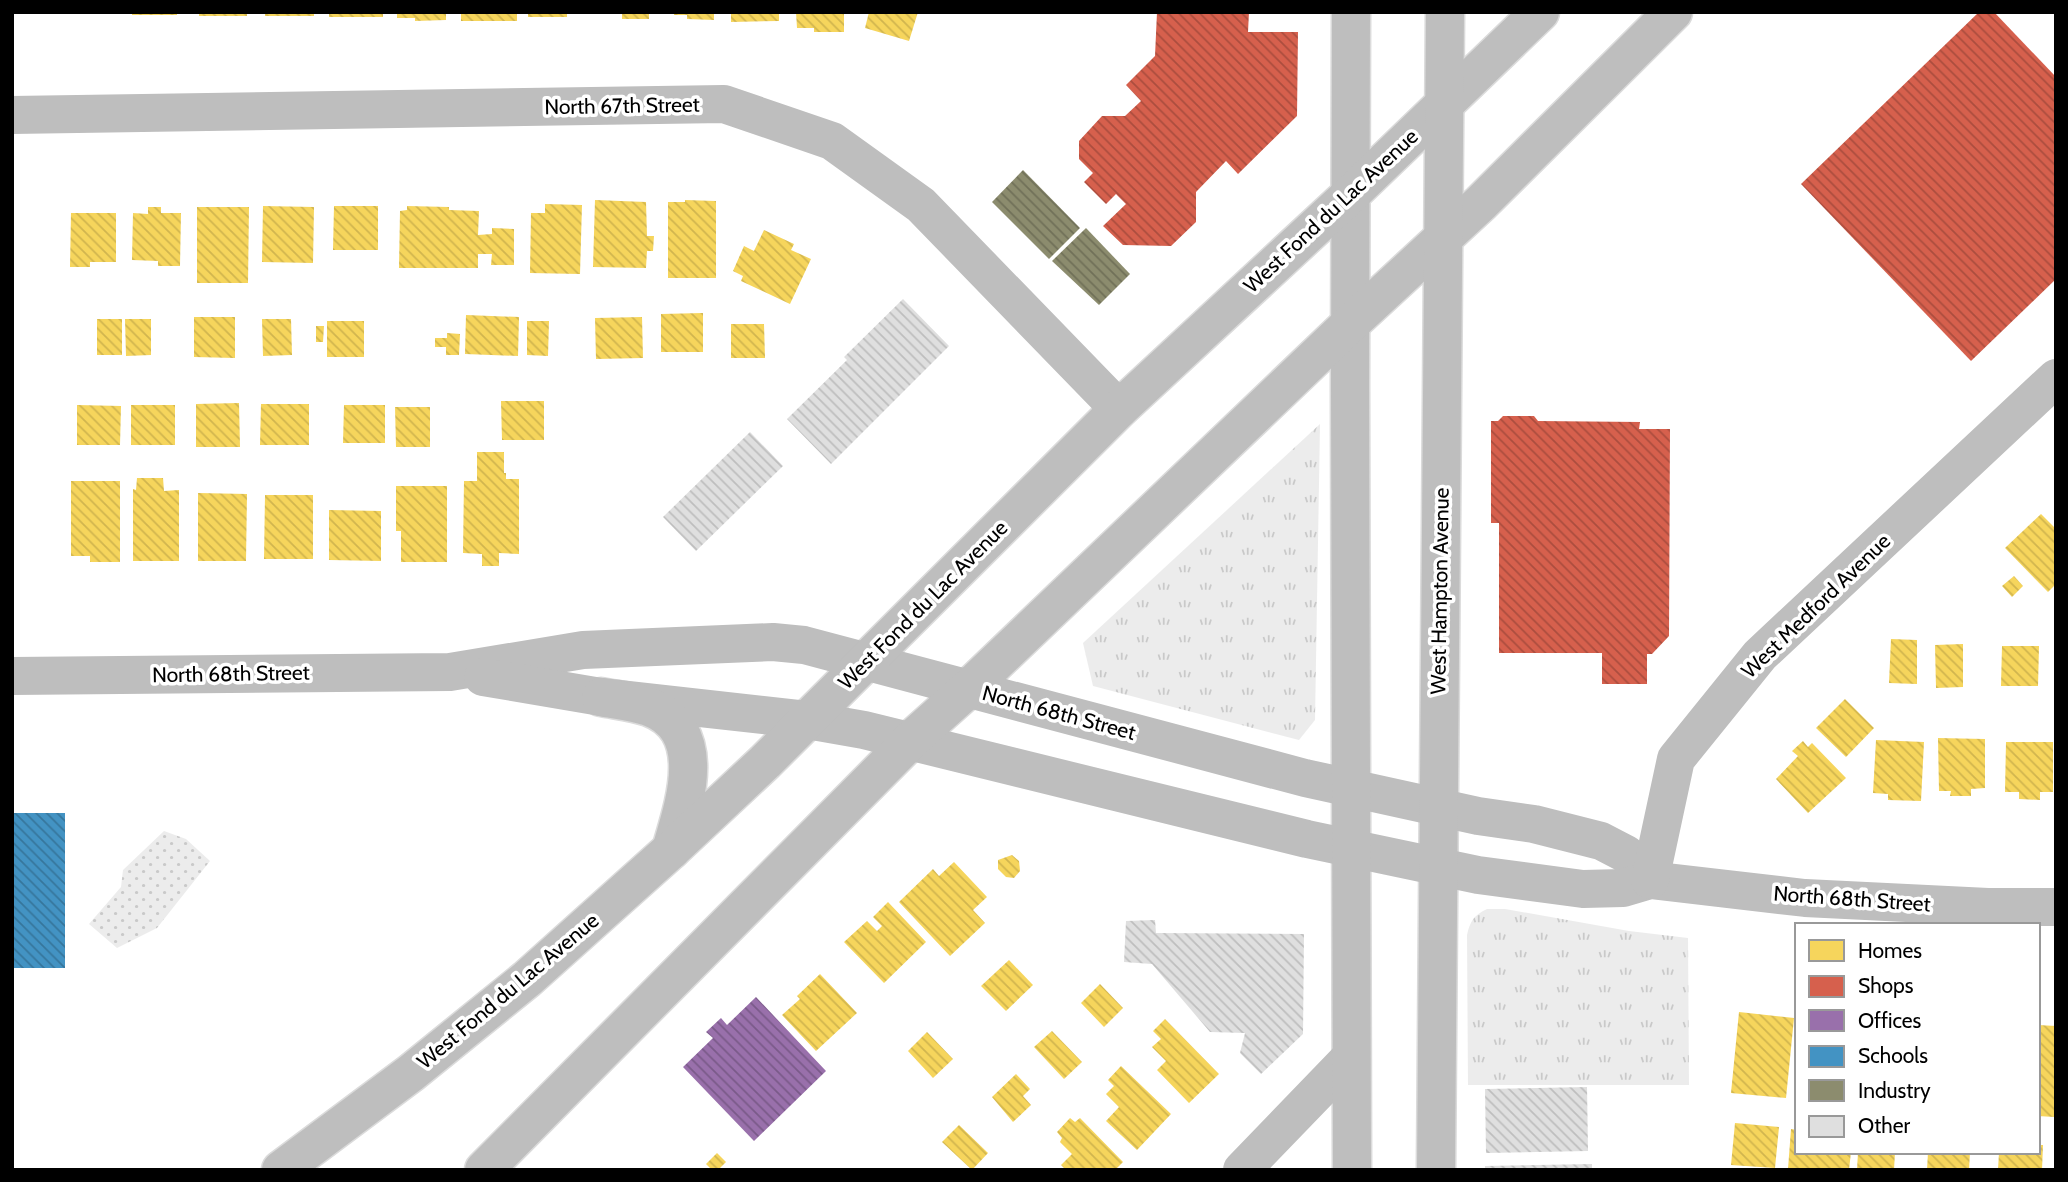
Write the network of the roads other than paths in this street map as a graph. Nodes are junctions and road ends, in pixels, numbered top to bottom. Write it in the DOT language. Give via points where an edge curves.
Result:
graph roads {
  1 [pos="1351,12"];
  2 [pos="1445,12"];
  3 [pos="1540,12"];
  4 [pos="1673,12"];
  5 [pos="1444,103"];
  6 [pos="12,115"];
  7 [pos="1351,194"];
  8 [pos="1443,236"];
  9 [pos="1350,324"];
  10 [pos="2056,378"];
  11 [pos="1119,409"];
  12 [pos="866,661"];
  13 [pos="450,672"];
  14 [pos="12,676"];
  15 [pos="968,690"];
  16 [pos="601,697"];
  17 [pos="807,720"];
  18 [pos="911,740"];
  19 [pos="1351,788"];
  20 [pos="1438,807"];
  21 [pos="1351,849"];
  22 [pos="671,850"];
  23 [pos="1438,867"];
  24 [pos="1650,880"];
  25 [pos="2056,907"];
  26 [pos="1352,1057"];
  27 [pos="281,1170"];
  28 [pos="484,1170"];
  29 [pos="1242,1170"];
  30 [pos="1352,1170"];
  31 [pos="1436,1170"];
  1 -- 7 [label="main road"];
  2 -- 5 [label="main road, West Hampton Avenue"];
  3 -- 5 [label="main road, West Fond du Lac Avenue"];
  4 -- 8 [label="main road"];
  5 -- 7 [label="main road, West Fond du Lac Avenue"];
  5 -- 8 [label="main road, West Hampton Avenue"];
  6 -- 11 [label="main road, North 67th Street" via="724,104 832,141 921,205"];
  7 -- 9 [label="main road"];
  7 -- 11 [label="main road, West Fond du Lac Avenue"];
  8 -- 9 [label="main road"];
  8 -- 20 [label="main road, West Hampton Avenue"];
  9 -- 15 [label="main road"];
  9 -- 19 [label="main road"];
  10 -- 24 [label="main road, West Medford Avenue" via="1760,655 1676,759"];
  11 -- 12 [label="main road, West Fond du Lac Avenue"];
  12 -- 13 [label="main road, North 68th Street" via="773,642 583,650"];
  12 -- 15 [label="main road, North 68th Street"];
  12 -- 17 [label="main road, West Fond du Lac Avenue"];
  13 -- 14 [label="main road, North 68th Street"];
  13 -- 16 [label="main road, North 68th Street"];
  15 -- 18 [label="main road"];
  15 -- 19 [label="main road, North 68th Street"];
  16 -- 17 [label="main road, North 68th Street"];
  16 -- 22 [label="main road" via="648,707 679,728 688,752 688,772"];
  17 -- 18 [label="main road, North 68th Street"];
  17 -- 22 [label="main road, West Fond du Lac Avenue"];
  18 -- 21 [label="main road, North 68th Street"];
  18 -- 28 [label="main road"];
  19 -- 20 [label="main road, North 68th Street"];
  19 -- 21 [label="main road"];
  20 -- 23 [label="main road, West Hampton Avenue"];
  20 -- 24 [label="main road, North 68th Street" via="1534,824 1601,842 1626,854"];
  21 -- 23 [label="main road, North 68th Street"];
  21 -- 26 [label="main road"];
  22 -- 27 [label="main road, West Fond du Lac Avenue" via="527,979"];
  23 -- 24 [label="main road, North 68th Street" via="1583,889 1623,888"];
  23 -- 31 [label="main road, West Hampton Avenue"];
  24 -- 25 [label="main road, North 68th Street" via="1805,898"];
  26 -- 29 [label="main road"];
  26 -- 30 [label="main road"];
}
